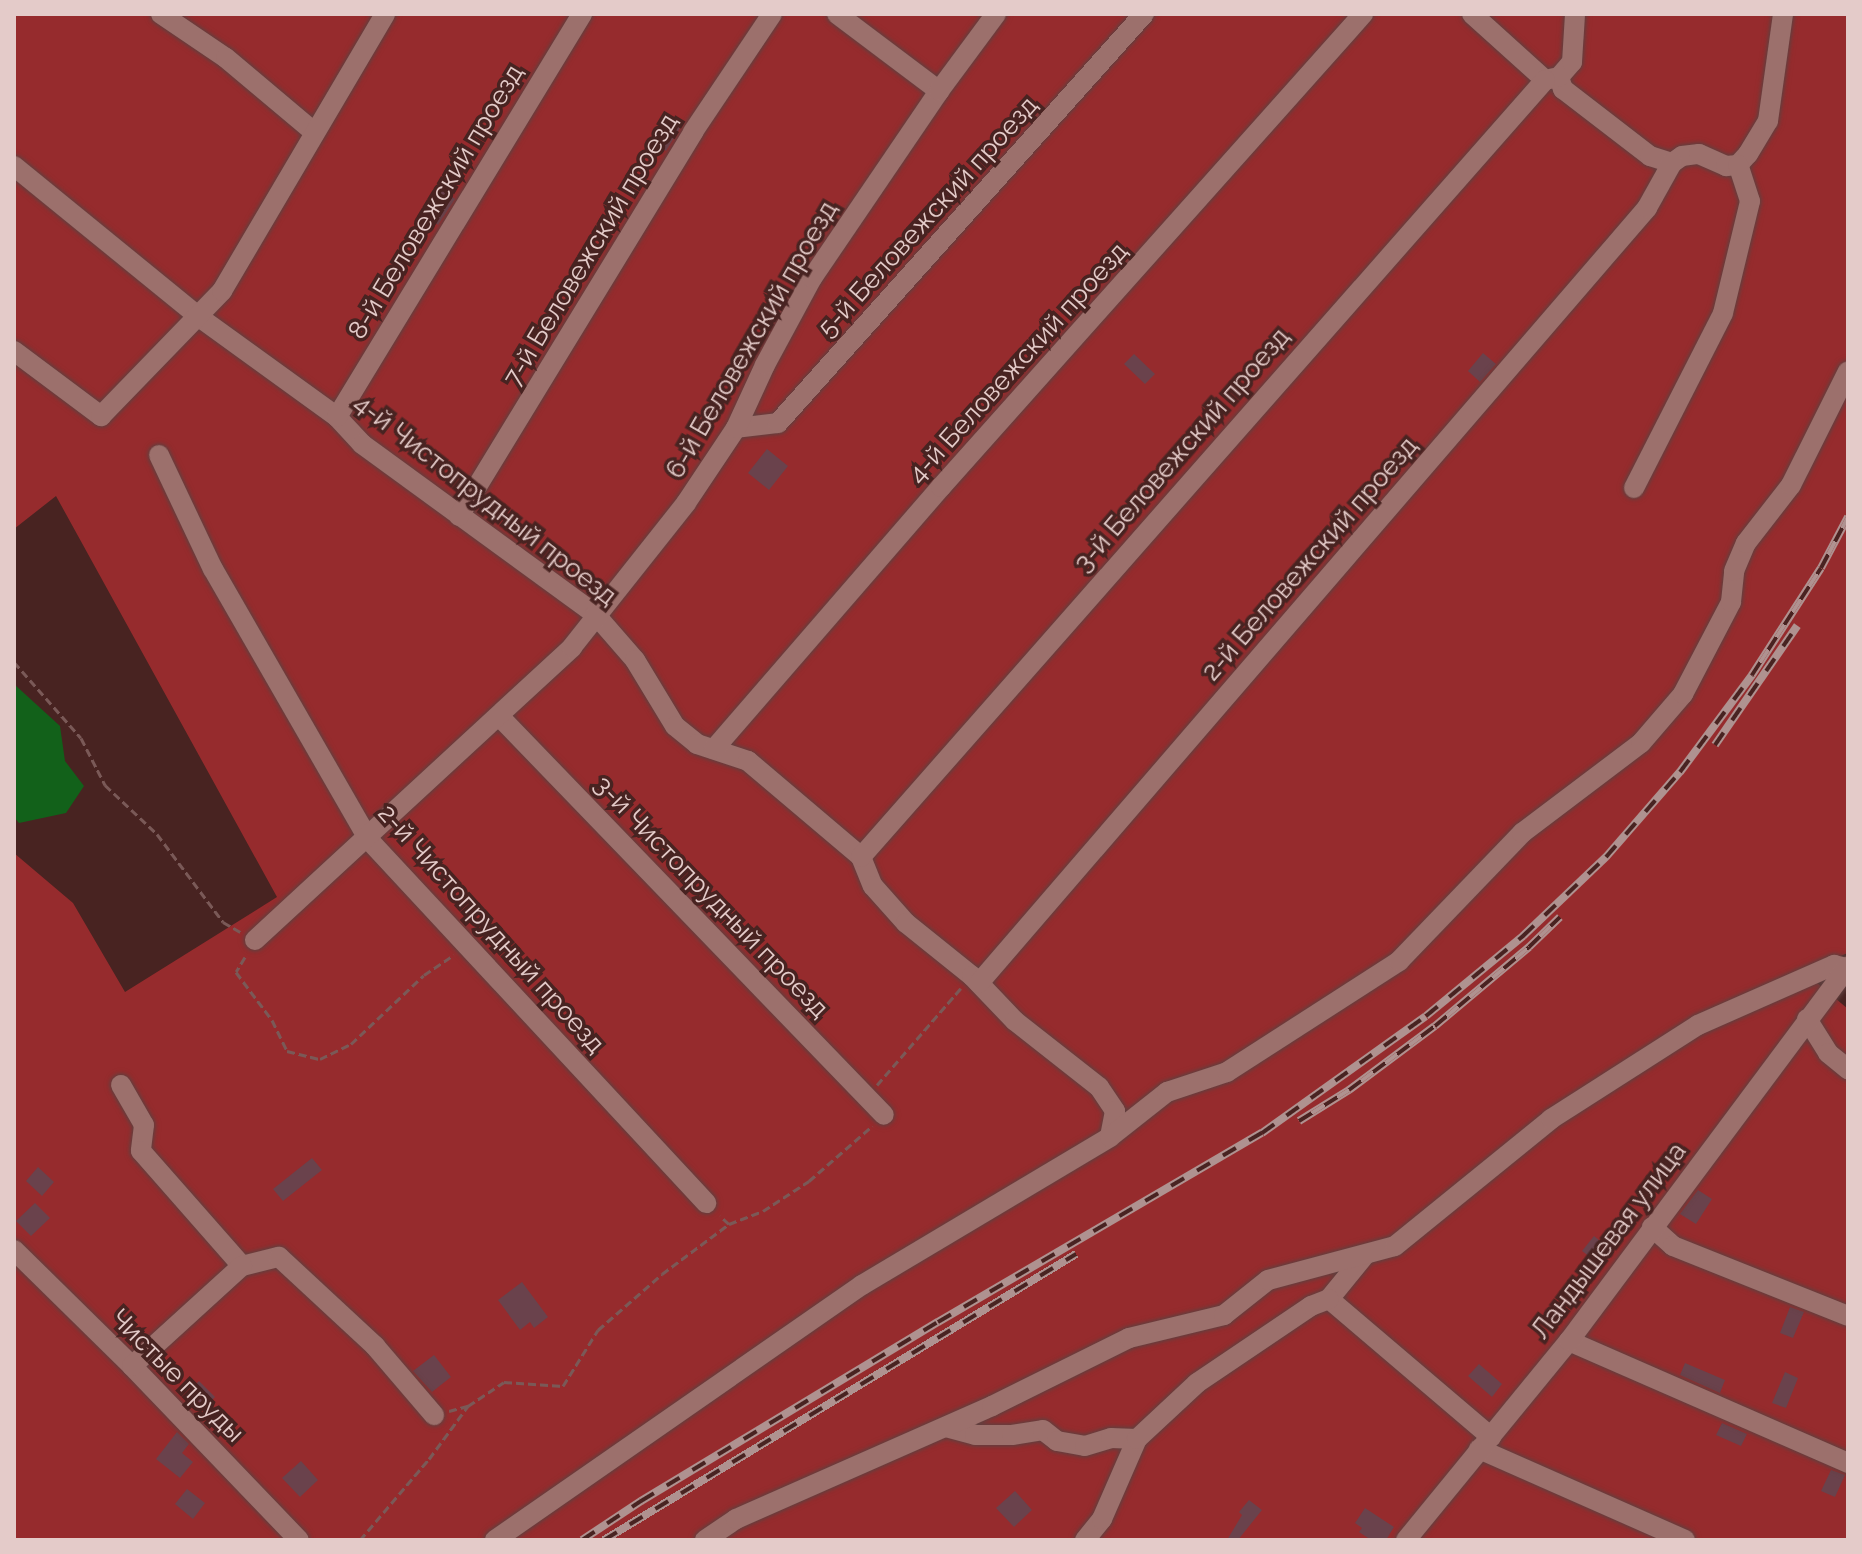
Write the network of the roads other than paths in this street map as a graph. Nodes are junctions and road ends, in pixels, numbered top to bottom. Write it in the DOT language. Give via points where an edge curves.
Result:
graph roads {
  1 [pos="161,14"];
  2 [pos="385,14"];
  3 [pos="582,14"];
  4 [pos="772,14"];
  5 [pos="837,14"];
  6 [pos="996,14"];
  7 [pos="1144,14"];
  8 [pos="1363,14"];
  9 [pos="1472,14"];
  10 [pos="1575,14"];
  11 [pos="1783,14"];
  12 [pos="1552,78"];
  13 [pos="939,91"];
  14 [pos="315,133"];
  15 [pos="1672,163"];
  16 [pos="1738,165"];
  17 [pos="14,166"];
  18 [pos="199,317"];
  19 [pos="14,351"];
  20 [pos="1848,371"];
  21 [pos="337,417"];
  22 [pos="736,428"];
  23 [pos="159,455"];
  24 [pos="1634,488"];
  25 [pos="459,516"];
  26 [pos="595,614"];
  27 [pos="499,716"];
  28 [pos="714,749"];
  29 [pos="368,839"];
  30 [pos="861,857"];
  31 [pos="255,940"];
  32 [pos="1847,968"];
  33 [pos="975,980"];
  34 [pos="1807,1019"];
  35 [pos="1848,1069"];
  36 [pos="121,1085"];
  37 [pos="884,1115"];
  38 [pos="1110,1137"];
  39 [pos="706,1203"];
  40 [pos="1652,1227"];
  41 [pos="14,1250"];
  42 [pos="1365,1255"];
  43 [pos="242,1266"];
  44 [pos="1329,1299"];
  45 [pos="1848,1316"];
  46 [pos="1569,1341"];
  47 [pos="132,1366"];
  48 [pos="434,1415"];
  49 [pos="946,1427"];
  50 [pos="1137,1439"];
  51 [pos="1485,1443"];
  52 [pos="1848,1463"];
  53 [pos="299,1540"];
  54 [pos="495,1540"];
  55 [pos="705,1540"];
  56 [pos="1085,1540"];
  57 [pos="1406,1540"];
  58 [pos="1685,1540"];
  1 -- 14 [label="lane" via="226,58"];
  2 -- 14 [label="lane"];
  3 -- 21 [label="lane, 8-й Беловежский проезд"];
  4 -- 25 [label="lane, 7-й Беловежский проезд" via="693,132"];
  5 -- 13 [label="lane"];
  6 -- 13 [label="lane, 6-й Беловежский проезд"];
  7 -- 22 [label="lane, 5-й Беловежский проезд" via="778,423"];
  8 -- 28 [label="lane, 4-й Беловежский проезд"];
  9 -- 12 [label="lane"];
  10 -- 12 [label="lane, 3-й Беловежский проезд" via="1572,62"];
  11 -- 16 [label="lane" via="1768,121"];
  12 -- 15 [label="lane" via="1650,156"];
  12 -- 30 [label="lane, 3-й Беловежский проезд"];
  13 -- 22 [label="lane, 6-й Беловежский проезд" via="812,278"];
  14 -- 18 [label="lane" via="222,291"];
  15 -- 16 [label="lane" via="1699,154 1726,166"];
  15 -- 33 [label="lane, 2-й Беловежский проезд" via="1647,208"];
  16 -- 24 [label="lane" via="1750,201 1723,313"];
  17 -- 18 [label="lane, 4-й Чистопрудный проезд"];
  18 -- 19 [label="lane" via="101,416"];
  18 -- 21 [label="lane, 4-й Чистопрудный проезд"];
  20 -- 38 [label="lane" via="1791,485 1746,543 1734,571 1731,602 1683,694 1641,743 1522,833 1399,961 1227,1072 1167,1092"];
  21 -- 25 [label="lane, 4-й Чистопрудный проезд" via="362,444"];
  22 -- 26 [label="lane, 6-й Беловежский проезд" via="686,503"];
  23 -- 29 [label="lane, 2-й Чистопрудный проезд" via="213,569"];
  25 -- 26 [label="lane, 4-й Чистопрудный проезд"];
  26 -- 27 [label="lane, 6-й Беловежский проезд" via="572,647"];
  26 -- 28 [label="lane, 4-й Чистопрудный проезд" via="635,660 675,726 697,744"];
  27 -- 29 [label="lane, 6-й Беловежский проезд"];
  27 -- 37 [label="lane, 3-й Чистопрудный проезд"];
  28 -- 30 [label="lane, 4-й Чистопрудный проезд" via="748,761"];
  29 -- 31 [label="lane, 6-й Беловежский проезд"];
  29 -- 39 [label="lane, 2-й Чистопрудный проезд"];
  30 -- 33 [label="lane, 4-й Чистопрудный проезд" via="873,886 906,923"];
  32 -- 34 [label="lane, Ландышевая улица"];
  32 -- 42 [label="lane" via="1834,965 1698,1025 1551,1119 1395,1246"];
  33 -- 38 [label="lane, 4-й Чистопрудный проезд" via="1015,1021 1099,1087 1115,1111"];
  34 -- 35 [label="lane" via="1828,1053"];
  34 -- 40 [label="lane, Ландышевая улица"];
  36 -- 43 [label="lane" via="144,1125 141,1151"];
  38 -- 54 [label="lane" via="862,1285"];
  40 -- 45 [label="lane" via="1673,1246"];
  40 -- 46 [label="lane, Ландышевая улица"];
  41 -- 47 [label="lane, Чистые пруды"];
  42 -- 44 [label="lane"];
  42 -- 49 [label="lane" via="1268,1280 1224,1315 1129,1338"];
  43 -- 47 [label="lane"];
  43 -- 48 [label="lane" via="279,1257 375,1346"];
  44 -- 50 [label="lane" via="1197,1383"];
  44 -- 51 [label="lane"];
  46 -- 51 [label="lane, Ландышевая улица"];
  46 -- 52 [label="lane"];
  47 -- 53 [label="lane, Чистые пруды"];
  49 -- 50 [label="lane" via="975,1435 1043,1430 1057,1441 1085,1446 1111,1438"];
  49 -- 55 [label="lane" via="736,1519"];
  50 -- 56 [label="lane" via="1102,1519"];
  51 -- 57 [label="lane, Ландышевая улица"];
  51 -- 58 [label="lane"];
}
